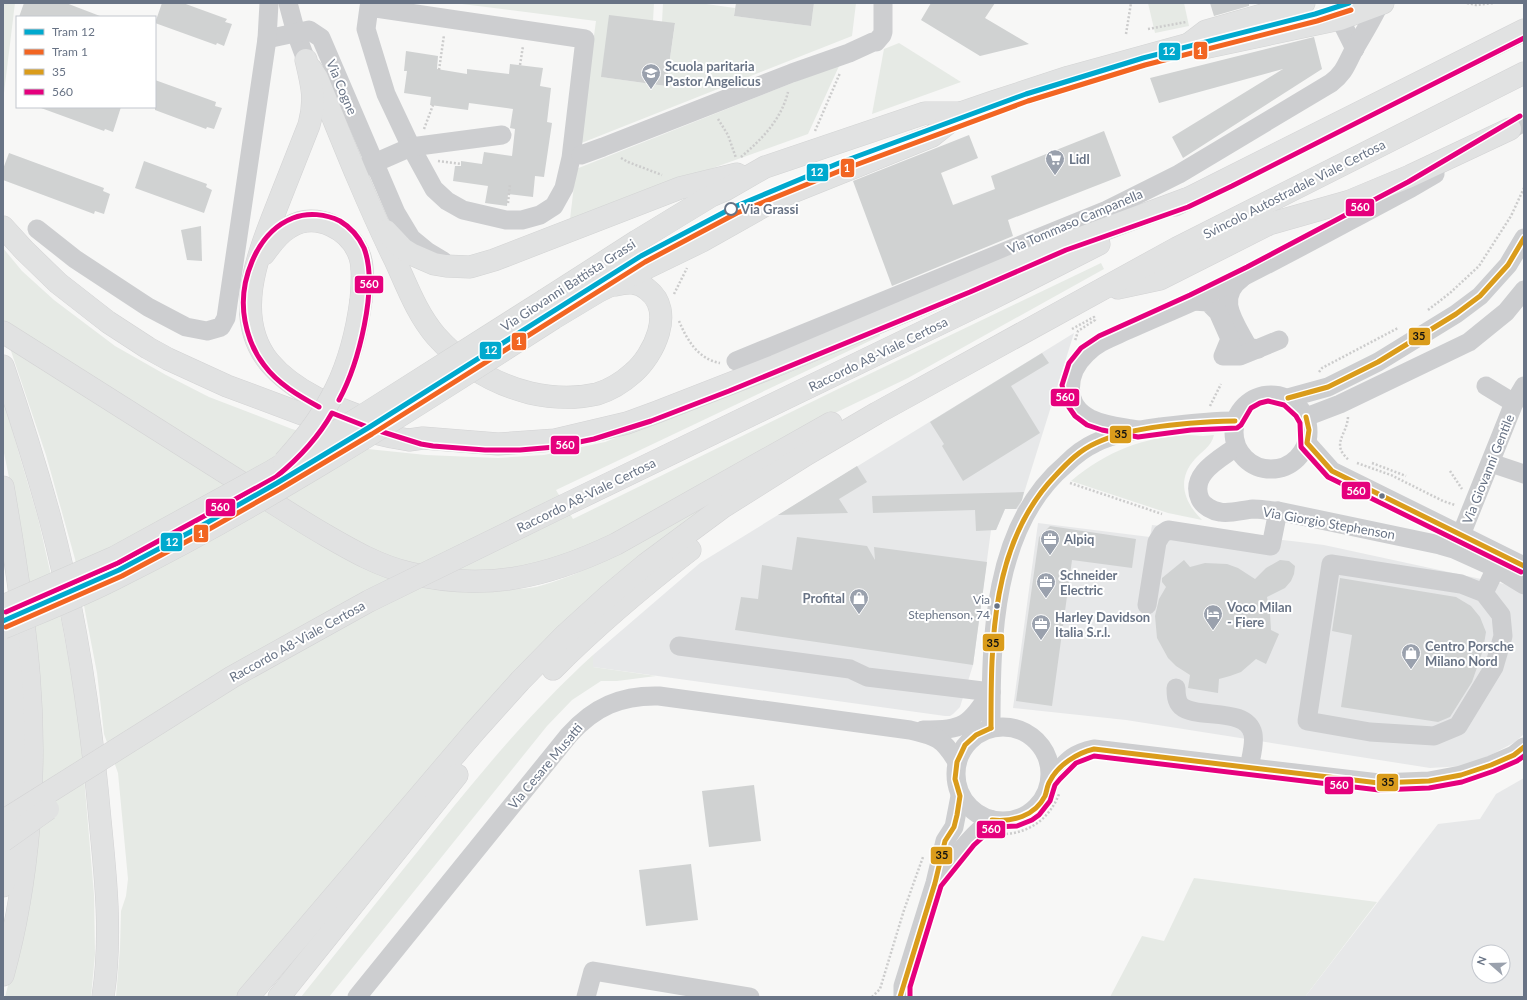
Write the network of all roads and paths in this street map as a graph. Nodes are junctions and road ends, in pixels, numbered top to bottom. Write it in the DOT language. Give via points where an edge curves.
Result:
graph roads {
  1 [pos="269,3"];
  2 [pos="288,3"];
  3 [pos="1131,3"];
  4 [pos="1304,3"];
  5 [pos="1467,3"];
  6 [pos="1494,3"];
  7 [pos="1381,4"];
  8 [pos="882,5"];
  9 [pos="446,18"];
  10 [pos="1340,19"];
  11 [pos="1191,21"];
  12 [pos="1148,30"];
  13 [pos="1524,30"];
  14 [pos="381,31"];
  15 [pos="296,33"];
  16 [pos="1126,34"];
  17 [pos="267,39"];
  18 [pos="1188,44"];
  19 [pos="1355,49"];
  20 [pos="850,53"];
  21 [pos="569,55"];
  22 [pos="306,60"];
  23 [pos="439,70"];
  24 [pos="792,73"];
  25 [pos="1524,73"];
  26 [pos="386,94"];
  27 [pos="433,105"];
  28 [pos="961,113"];
  29 [pos="575,125"];
  30 [pos="1517,126"];
  31 [pos="814,133"];
  32 [pos="502,135"];
  33 [pos="728,135"];
  34 [pos="414,146"];
  35 [pos="604,147"];
  36 [pos="580,155"];
  37 [pos="375,163"];
  38 [pos="766,166"];
  39 [pos="354,171"];
  40 [pos="667,176"];
  41 [pos="1524,188"];
  42 [pos="1186,199"];
  43 [pos="370,209"];
  44 [pos="3,226"];
  45 [pos="37,229"];
  46 [pos="1524,238"];
  47 [pos="463,267"];
  48 [pos="256,269"];
  49 [pos="1250,273"];
  50 [pos="612,286"];
  51 [pos="1524,290"];
  52 [pos="1097,292"];
  53 [pos="1193,301"];
  54 [pos="550,309"];
  55 [pos="1425,312"];
  56 [pos="1094,317"];
  57 [pos="678,318"];
  58 [pos="1069,319"];
  59 [pos="1398,328"];
  60 [pos="3,332"];
  61 [pos="1279,340"];
  62 [pos="1258,350"];
  63 [pos="736,361"];
  64 [pos="3,366"];
  65 [pos="1320,371"];
  66 [pos="1221,384"];
  67 [pos="1486,386"];
  68 [pos="1524,386"];
  69 [pos="1288,398"];
  70 [pos="1514,403"];
  71 [pos="1210,406"];
  72 [pos="1347,413"];
  73 [pos="1306,417"];
  74 [pos="1235,421"];
  75 [pos="1138,430"];
  76 [pos="423,438"];
  77 [pos="1307,443"];
  78 [pos="1236,447"];
  79 [pos="284,462"];
  80 [pos="1372,463"];
  81 [pos="1491,463"];
  82 [pos="1450,471"];
  83 [pos="1524,474"];
  84 [pos="1406,476"];
  85 [pos="1066,482"];
  86 [pos="3,487"];
  87 [pos="1463,490"];
  88 [pos="1460,506"];
  89 [pos="1278,512"];
  90 [pos="1168,516"];
  91 [pos="1461,534"];
  92 [pos="1524,566"];
  93 [pos="1496,568"];
  94 [pos="1524,585"];
  95 [pos="1484,593"];
  96 [pos="3,596"];
  97 [pos="1147,605"];
  98 [pos="3,606"];
  99 [pos="3,628"];
  100 [pos="679,646"];
  101 [pos="1176,688"];
  102 [pos="991,692"];
  103 [pos="991,728"];
  104 [pos="910,730"];
  105 [pos="120,747"];
  106 [pos="1524,747"];
  107 [pos="957,762"];
  108 [pos="1249,768"];
  109 [pos="1056,784"];
  110 [pos="960,796"];
  111 [pos="3,821"];
  112 [pos="993,828"];
  113 [pos="3,841"];
  114 [pos="924,853"];
  115 [pos="935,883"];
  116 [pos="3,886"];
  117 [pos="3,975"];
  118 [pos="899,996"];
  119 [pos="103,997"];
  120 [pos="248,997"];
  121 [pos="279,997"];
  122 [pos="357,997"];
  123 [pos="586,997"];
  124 [pos="750,997"];
  125 [pos="872,997"];
  1 -- 17 [label="street"];
  2 -- 15 [label="street, Via Cogne"];
  3 -- 16 [label="path"];
  4 -- 18 [label="main road, Via Giovanni Battista Grassi" via="1206,31"];
  5 -- 6 [label="path"];
  7 -- 10 [label="main road, Via Giovanni Battista Grassi"];
  7 -- 19 [label="street, Via Tommaso Campanella"];
  8 -- 20 [label="street" via="869,31 869,37 873,42"];
  9 -- 23 [label="path"];
  9 -- 26 [label="street" via="369,7 366,29"];
  9 -- 29 [label="street" via="585,38"];
  10 -- 18 [label="main road, Via Giovanni Battista Grassi" via="1208,47"];
  10 -- 19 [label="street"];
  11 -- 12 [label="path"];
  13 -- 42 [label="main road"];
  14 -- 26 [label="street"];
  15 -- 17 [label="street"];
  15 -- 22 [label="street, Via Cogne"];
  15 -- 37 [label="street, Via Cogne" via="309,30 321,38"];
  17 -- 45 [label="street" via="226,318 221,327 207,331 186,327 148,307 75,259"];
  18 -- 28 [label="main road, Via Giovanni Battista Grassi" via="1069,77"];
  19 -- 63 [label="street, Via Tommaso Campanella" via="1346,68 1331,83 1179,174 1107,210"];
  20 -- 24 [label="street"];
  20 -- 31 [label="path"];
  21 -- 29 [label="street" via="568,92"];
  22 -- 39 [label="main road" via="317,78"];
  22 -- 48 [label="main road" via="313,95 313,110 266,235"];
  24 -- 33 [label="path" via="785,103 777,118 765,135 737,160"];
  24 -- 35 [label="street"];
  25 -- 52 [label="main road, Svincolo Autostradale Viale Certosa" via="1177,248"];
  26 -- 34 [label="street"];
  27 -- 34 [label="path"];
  28 -- 38 [label="main road, Via Giovanni Battista Grassi" via="925,113"];
  28 -- 50 [label="main road, Via Giovanni Battista Grassi" via="932,136 780,197 702,241"];
  29 -- 34 [label="street" via="564,188 554,206 540,215 522,220 500,219 463,210 447,201 434,189"];
  30 -- 49 [label="street" via="1411,188"];
  30 -- 52 [label="main road" via="1356,199 1269,224 1160,279"];
  32 -- 34 [label="street"];
  34 -- 37 [label="street"];
  35 -- 36 [label="street"];
  35 -- 40 [label="path" via="628,162"];
  37 -- 39 [label="street"];
  37 -- 47 [label="street, Via Cogne" via="396,213 411,238 437,258"];
  38 -- 47 [label="main road" via="680,188 482,265"];
  38 -- 54 [label="main road, Via Giovanni Battista Grassi" via="637,241"];
  39 -- 43 [label="main road"];
  41 -- 55 [label="path" via="1511,216 1479,266"];
  42 -- 76 [label="main road" via="1062,245 775,366 627,423 555,440 525,443 498,444"];
  42 -- 105 [label="main road, Raccordo A8-Viale Certosa, bridge" via="989,300 369,601 232,677"];
  43 -- 47 [label="main road" via="383,228 411,254 434,264"];
  43 -- 50 [label="main road" via="418,309 436,335 460,358 489,378 516,389 570,398 598,394 634,373 644,361 658,334 661,321 659,305 644,286 630,282"];
  44 -- 76 [label="main road" via="35,261 76,298 121,331 168,359 227,386 310,416 392,437 409,440"];
  46 -- 69 [label="street" via="1508,265 1480,296 1456,314 1378,362 1328,387"];
  48 -- 76 [label="main road" via="250,305 253,327 261,350 279,372 321,400 350,413"];
  48 -- 79 [label="main road, bridge" via="271,244 290,227 305,222 330,225 346,235 357,250 362,268 361,300 352,348 341,379 312,430"];
  49 -- 53 [label="street"];
  49 -- 62 [label="street" via="1234,284 1228,295 1230,314 1248,347"];
  50 -- 54 [label="main road, Via Giovanni Battista Grassi" via="584,299"];
  51 -- 73 [label="street" via="1506,312 1469,342 1340,404"];
  52 -- 58 [label="main road, Svincolo Autostradale Viale Certosa"];
  53 -- 62 [label="street" via="1208,302 1218,312 1230,339 1223,356 1240,356"];
  53 -- 75 [label="street" via="1102,342 1086,353 1075,367 1069,386 1072,400 1080,411 1090,419"];
  54 -- 79 [label="main road, Via Giovanni Battista Grassi, bridge"];
  54 -- 99 [label="main road, Via Giovanni Battista Grassi, bridge" via="372,434 259,501 121,576"];
  56 -- 58 [label="path"];
  57 -- 63 [label="path" via="697,352 706,359 718,363"];
  58 -- 60 [label="main road" via="987,342 801,439 616,544 590,556 522,578 482,582 410,573 355,552"];
  58 -- 120 [label="main road" via="877,413 760,483 684,535 609,595 564,636 510,692"];
  58 -- 121 [label="main road" via="774,491 704,539 635,593 559,663 493,732"];
  59 -- 65 [label="path"];
  61 -- 62 [label="street"];
  64 -- 119 [label="main road" via="50,518 82,672 99,803 107,894 107,963"];
  66 -- 71 [label="path"];
  67 -- 70 [label="street, Via Giovanni Gentile"];
  68 -- 70 [label="street, Via Giovanni Gentile"];
  69 -- 73 [label="street"];
  69 -- 74 [label="street" via="1276,394 1250,400 1241,409"];
  70 -- 81 [label="street, Via Giovanni Gentile"];
  72 -- 88 [label="path" via="1348,419 1341,436 1340,448 1348,459 1391,474 1443,501"];
  73 -- 77 [label="street" via="1309,430"];
  74 -- 75 [label="street" via="1190,423"];
  74 -- 78 [label="street" via="1233,434"];
  75 -- 102 [label="street" via="1094,443 1054,474 1039,492 1014,538 1005,563 994,638"];
  77 -- 78 [label="street" via="1301,455 1291,464 1279,469 1266,470 1248,462"];
  77 -- 91 [label="street" via="1332,471"];
  78 -- 89 [label="street, Via Giorgio Stephenson" via="1209,467 1199,479 1197,489 1201,502 1220,512 1254,509"];
  79 -- 98 [label="main road, Via Giovanni Battista Grassi, bridge" via="196,514 115,557"];
  80 -- 84 [label="path"];
  81 -- 83 [label="street"];
  81 -- 91 [label="street, Via Giovanni Gentile"];
  82 -- 87 [label="path"];
  85 -- 90 [label="path"];
  86 -- 117 [label="main road" via="26,638 32,746 25,860"];
  89 -- 93 [label="street, Via Giorgio Stephenson" via="1428,541 1454,549"];
  89 -- 97 [label="street" via="1271,546 1168,530 1162,534 1157,542"];
  91 -- 92 [label="street"];
  93 -- 94 [label="street, Via Giorgio Stephenson"];
  93 -- 95 [label="street"];
  95 -- 95 [label="street" via="1501,615 1503,636 1494,667 1458,726 1434,736 1370,732 1307,722 1331,564 1461,584"];
  96 -- 116 [label="main road" via="13,695 14,746 11,815"];
  100 -- 102 [label="street" via="850,669 867,677"];
  101 -- 108 [label="street" via="1181,706 1237,717 1246,723 1253,732"];
  102 -- 103 [label="street"];
  102 -- 104 [label="street, Via Cesare Musatti" via="969,722 945,730"];
  103 -- 107 [label="street" via="976,735 965,745"];
  103 -- 109 [label="street" via="1006,727 1021,731 1034,739 1044,751"];
  104 -- 107 [label="street, Via Cesare Musatti" via="942,741"];
  104 -- 122 [label="street, Via Cesare Musatti" via="659,696 644,695 605,705 580,723 569,735"];
  105 -- 111 [label="main road, Raccordo A8-Viale Certosa, bridge"];
  105 -- 113 [label="main road, bridge" via="51,807"];
  106 -- 108 [label="street" via="1514,755 1492,765 1461,775 1429,781 1379,783"];
  107 -- 110 [label="street" via="955,779"];
  108 -- 109 [label="street" via="1094,749 1071,757"];
  109 -- 112 [label="street" via="1032,812"];
  109 -- 112 [label="path" via="1055,804 1035,825 1013,834"];
  110 -- 112 [label="street" via="969,809"];
  110 -- 115 [label="street" via="954,827 945,841"];
  112 -- 115 [label="street" via="980,829"];
  114 -- 125 [label="path" via="880,989"];
  115 -- 118 [label="street"];
  123 -- 124 [label="street" via="593,971"];
}
